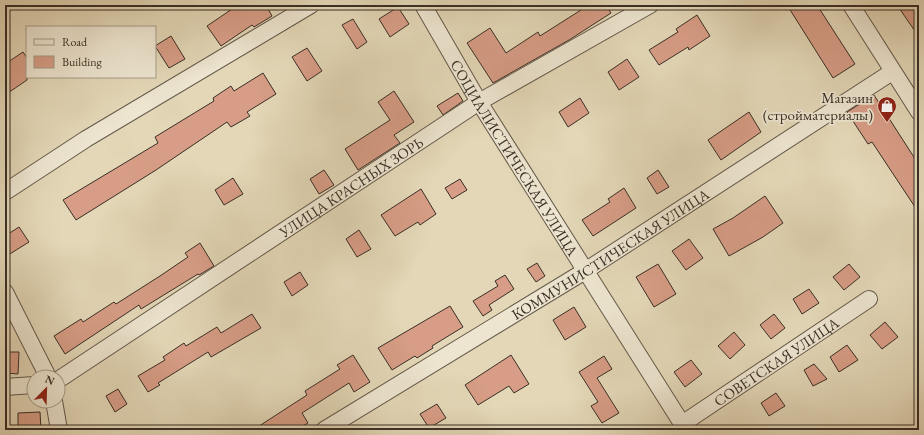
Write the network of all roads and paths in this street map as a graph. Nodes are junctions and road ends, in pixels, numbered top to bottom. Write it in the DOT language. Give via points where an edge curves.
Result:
graph roads {
  1 [pos="311,5"];
  2 [pos="423,5"];
  3 [pos="650,5"];
  4 [pos="851,5"];
  5 [pos="892,72"];
  6 [pos="479,102"];
  7 [pos="919,112"];
  8 [pos="5,192"];
  9 [pos="585,271"];
  10 [pos="5,292"];
  11 [pos="869,299"];
  12 [pos="44,369"];
  13 [pos="66,375"];
  14 [pos="26,386"];
  15 [pos="5,387"];
  16 [pos="55,409"];
  17 [pos="684,427"];
  18 [pos="59,430"];
  19 [pos="324,430"];
  1 -- 8 [label="street" via="86,139"];
  2 -- 6 [label="street, СОЦИАЛИСТИЧЕСКАЯ УЛИЦА"];
  3 -- 6 [label="street, УЛИЦА КРАСНЫХ ЗОРЬ"];
  4 -- 5 [label="street"];
  5 -- 7 [label="street"];
  5 -- 9 [label="street, КОММУНИСТИЧЕСКАЯ УЛИЦА"];
  6 -- 9 [label="street, СОЦИАЛИСТИЧЕСКАЯ УЛИЦА"];
  6 -- 13 [label="street, УЛИЦА КРАСНЫХ ЗОРЬ"];
  9 -- 17 [label="street, СОЦИАЛИСТИЧЕСКАЯ УЛИЦА"];
  9 -- 19 [label="street, КОММУНИСТИЧЕСКАЯ УЛИЦА"];
  10 -- 12 [label="street"];
  11 -- 17 [label="street, СОВЕТСКАЯ УЛИЦА"];
  14 -- 15 [label="street"];
  16 -- 18 [label="street"];
}
